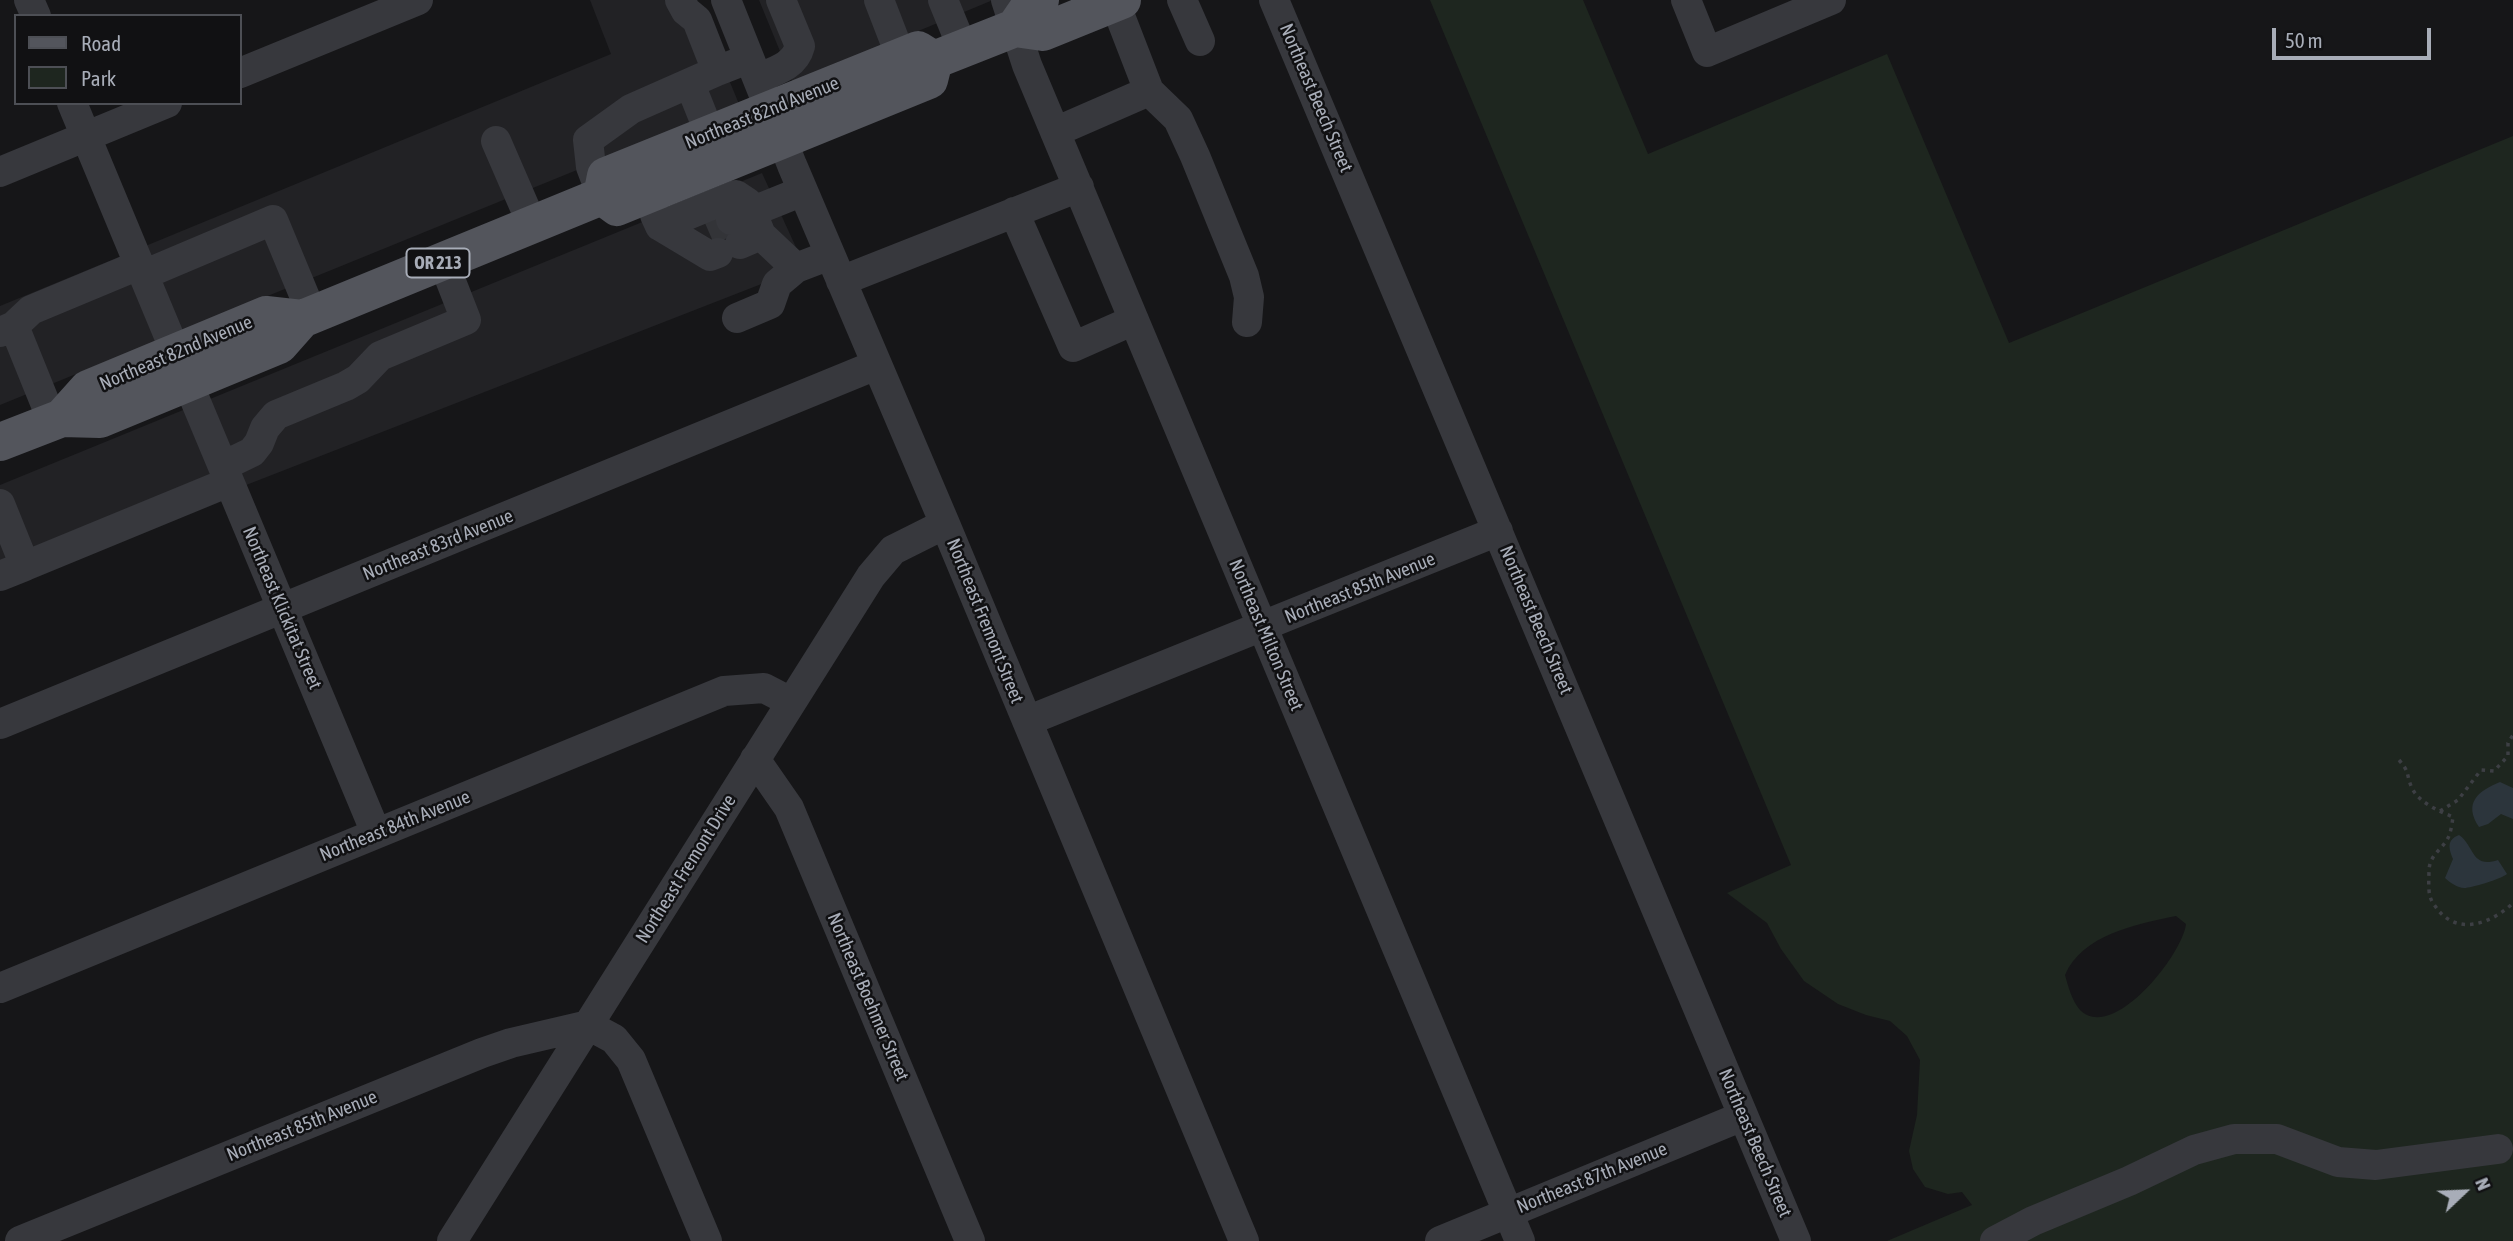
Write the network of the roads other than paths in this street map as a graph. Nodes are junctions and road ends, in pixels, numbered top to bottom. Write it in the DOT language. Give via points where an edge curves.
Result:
graph roads {
  1 [pos="418,0"];
  2 [pos="726,0"];
  3 [pos="781,0"];
  4 [pos="879,0"];
  5 [pos="943,0"];
  6 [pos="1040,0"];
  7 [pos="1182,0"];
  8 [pos="1274,0"];
  9 [pos="1686,0"];
  10 [pos="1831,0"];
  11 [pos="684,1"];
  12 [pos="1118,1"];
  13 [pos="1010,14"];
  14 [pos="1200,41"];
  15 [pos="933,55"];
  16 [pos="717,71"];
  17 [pos="242,72"];
  18 [pos="690,84"];
  19 [pos="1149,91"];
  20 [pos="766,96"];
  21 [pos="73,105"];
  22 [pos="162,105"];
  23 [pos="1055,132"];
  24 [pos="710,134"];
  25 [pos="86,136"];
  26 [pos="496,141"];
  27 [pos="0,172"];
  28 [pos="1079,187"];
  29 [pos="803,191"];
  30 [pos="602,196"];
  31 [pos="1014,212"];
  32 [pos="532,224"];
  33 [pos="711,228"];
  34 [pos="443,261"];
  35 [pos="796,268"];
  36 [pos="835,268"];
  37 [pos="141,270"];
  38 [pos="307,316"];
  39 [pos="737,318"];
  40 [pos="1134,320"];
  41 [pos="1247,322"];
  42 [pos="7,329"];
  43 [pos="876,365"];
  44 [pos="182,368"];
  45 [pos="57,419"];
  46 [pos="0,442"];
  47 [pos="226,474"];
  48 [pos="0,504"];
  49 [pos="945,524"];
  50 [pos="1498,531"];
  51 [pos="13,571"];
  52 [pos="283,608"];
  53 [pos="1264,628"];
  54 [pos="791,702"];
  55 [pos="1027,721"];
  56 [pos="0,724"];
  57 [pos="755,760"];
  58 [pos="376,833"];
  59 [pos="0,988"];
  60 [pos="588,1025"];
  61 [pos="1743,1116"];
  62 [pos="2498,1149"];
  63 [pos="1508,1213"];
  64 [pos="20,1241"];
  65 [pos="452,1241"];
  66 [pos="707,1241"];
  67 [pos="970,1241"];
  68 [pos="1244,1241"];
  69 [pos="1440,1241"];
  70 [pos="1520,1241"];
  71 [pos="1796,1241"];
  72 [pos="1995,1241"];
  1 -- 17 [label="street"];
  2 -- 20 [label="street, Northeast Fremont Street"];
  3 -- 20 [label="street" via="800,46"];
  4 -- 15 [label="street"];
  5 -- 15 [label="street"];
  6 -- 13 [label="main road"];
  7 -- 14 [label="street"];
  8 -- 50 [label="street, Northeast Beech Street"];
  9 -- 10 [label="street" via="1707,52"];
  11 -- 16 [label="street" via="697,20"];
  12 -- 13 [label="main road" via="1043,32"];
  12 -- 19 [label="street"];
  13 -- 15 [label="main road"];
  13 -- 23 [label="street, Northeast Milton Street"];
  15 -- 20 [label="main road, Northeast 82nd Avenue" via="929,80"];
  16 -- 18 [label="street"];
  16 -- 20 [label="street"];
  18 -- 24 [label="street"];
  18 -- 30 [label="street" via="631,109 588,140 591,167"];
  19 -- 23 [label="street"];
  19 -- 41 [label="street" via="1178,119 1195,156 1244,276 1249,297"];
  20 -- 24 [label="main road, Northeast 82nd Avenue"];
  20 -- 29 [label="street, Northeast Fremont Street"];
  20 -- 33 [label="main road, Northeast 82nd Avenue"];
  21 -- 25 [label="street, Northeast Klickitat Street"];
  22 -- 25 [label="street"];
  23 -- 28 [label="street, Northeast Milton Street"];
  24 -- 30 [label="main road, Northeast 82nd Avenue" via="606,176"];
  25 -- 27 [label="street"];
  25 -- 37 [label="street, Northeast Klickitat Street"];
  26 -- 32 [label="street"];
  28 -- 31 [label="street"];
  28 -- 40 [label="street, Northeast Milton Street"];
  29 -- 33 [label="street"];
  29 -- 36 [label="street, Northeast Fremont Street"];
  30 -- 32 [label="main road, Northeast 82nd Avenue / OR 213"];
  30 -- 33 [label="main road, Northeast 82nd Avenue" via="617,207"];
  31 -- 36 [label="street"];
  31 -- 40 [label="street" via="1073,347"];
  32 -- 34 [label="main road, Northeast 82nd Avenue / OR 213"];
  33 -- 35 [label="street"];
  34 -- 38 [label="main road, Northeast 82nd Avenue / OR 213"];
  34 -- 47 [label="street" via="466,320 380,356 346,386 276,415 252,452"];
  35 -- 36 [label="street"];
  35 -- 39 [label="street" via="777,284 770,304"];
  36 -- 43 [label="street, Northeast Fremont Street"];
  37 -- 38 [label="street" via="273,220"];
  37 -- 42 [label="street" via="31,310"];
  37 -- 44 [label="street, Northeast Klickitat Street"];
  38 -- 44 [label="main road, Northeast 82nd Avenue / OR 213" via="279,345"];
  40 -- 53 [label="street, Northeast Milton Street"];
  42 -- 45 [label="street"];
  43 -- 49 [label="street, Northeast Fremont Street"];
  43 -- 52 [label="street, Northeast 83rd Avenue"];
  44 -- 45 [label="main road, Northeast 82nd Avenue / OR 213" via="100,419"];
  44 -- 47 [label="street, Northeast Klickitat Street"];
  45 -- 46 [label="main road, Northeast 82nd Avenue / OR 213"];
  47 -- 51 [label="street"];
  47 -- 52 [label="street, Northeast Klickitat Street"];
  48 -- 51 [label="street"];
  49 -- 54 [label="street, Northeast Fremont Drive" via="906,542 882,562"];
  49 -- 55 [label="street, Northeast Fremont Street"];
  50 -- 53 [label="street, Northeast 85th Avenue"];
  50 -- 61 [label="street, Northeast Beech Street"];
  52 -- 56 [label="street, Northeast 83rd Avenue"];
  52 -- 58 [label="street, Northeast Klickitat Street"];
  53 -- 55 [label="street, Northeast 85th Avenue"];
  53 -- 63 [label="street, Northeast Milton Street"];
  54 -- 57 [label="street, Northeast Fremont Drive"];
  54 -- 58 [label="street, Northeast 84th Avenue" via="764,688 724,691"];
  55 -- 68 [label="street, Northeast Fremont Street"];
  57 -- 60 [label="street, Northeast Fremont Drive"];
  57 -- 67 [label="street, Northeast Boehmer Street" via="789,808"];
  58 -- 59 [label="street, Northeast 84th Avenue"];
  60 -- 64 [label="street, Northeast 85th Avenue" via="482,1053"];
  60 -- 65 [label="street, Northeast Fremont Drive"];
  60 -- 66 [label="street" via="614,1039 631,1060"];
  61 -- 63 [label="street, Northeast 87th Avenue"];
  61 -- 71 [label="street, Northeast Beech Street"];
  62 -- 72 [label="street" via="2376,1165 2338,1162 2277,1139 2234,1139 2194,1150"];
  63 -- 69 [label="street, Northeast 87th Avenue"];
  63 -- 70 [label="street, Northeast Milton Street"];
}
